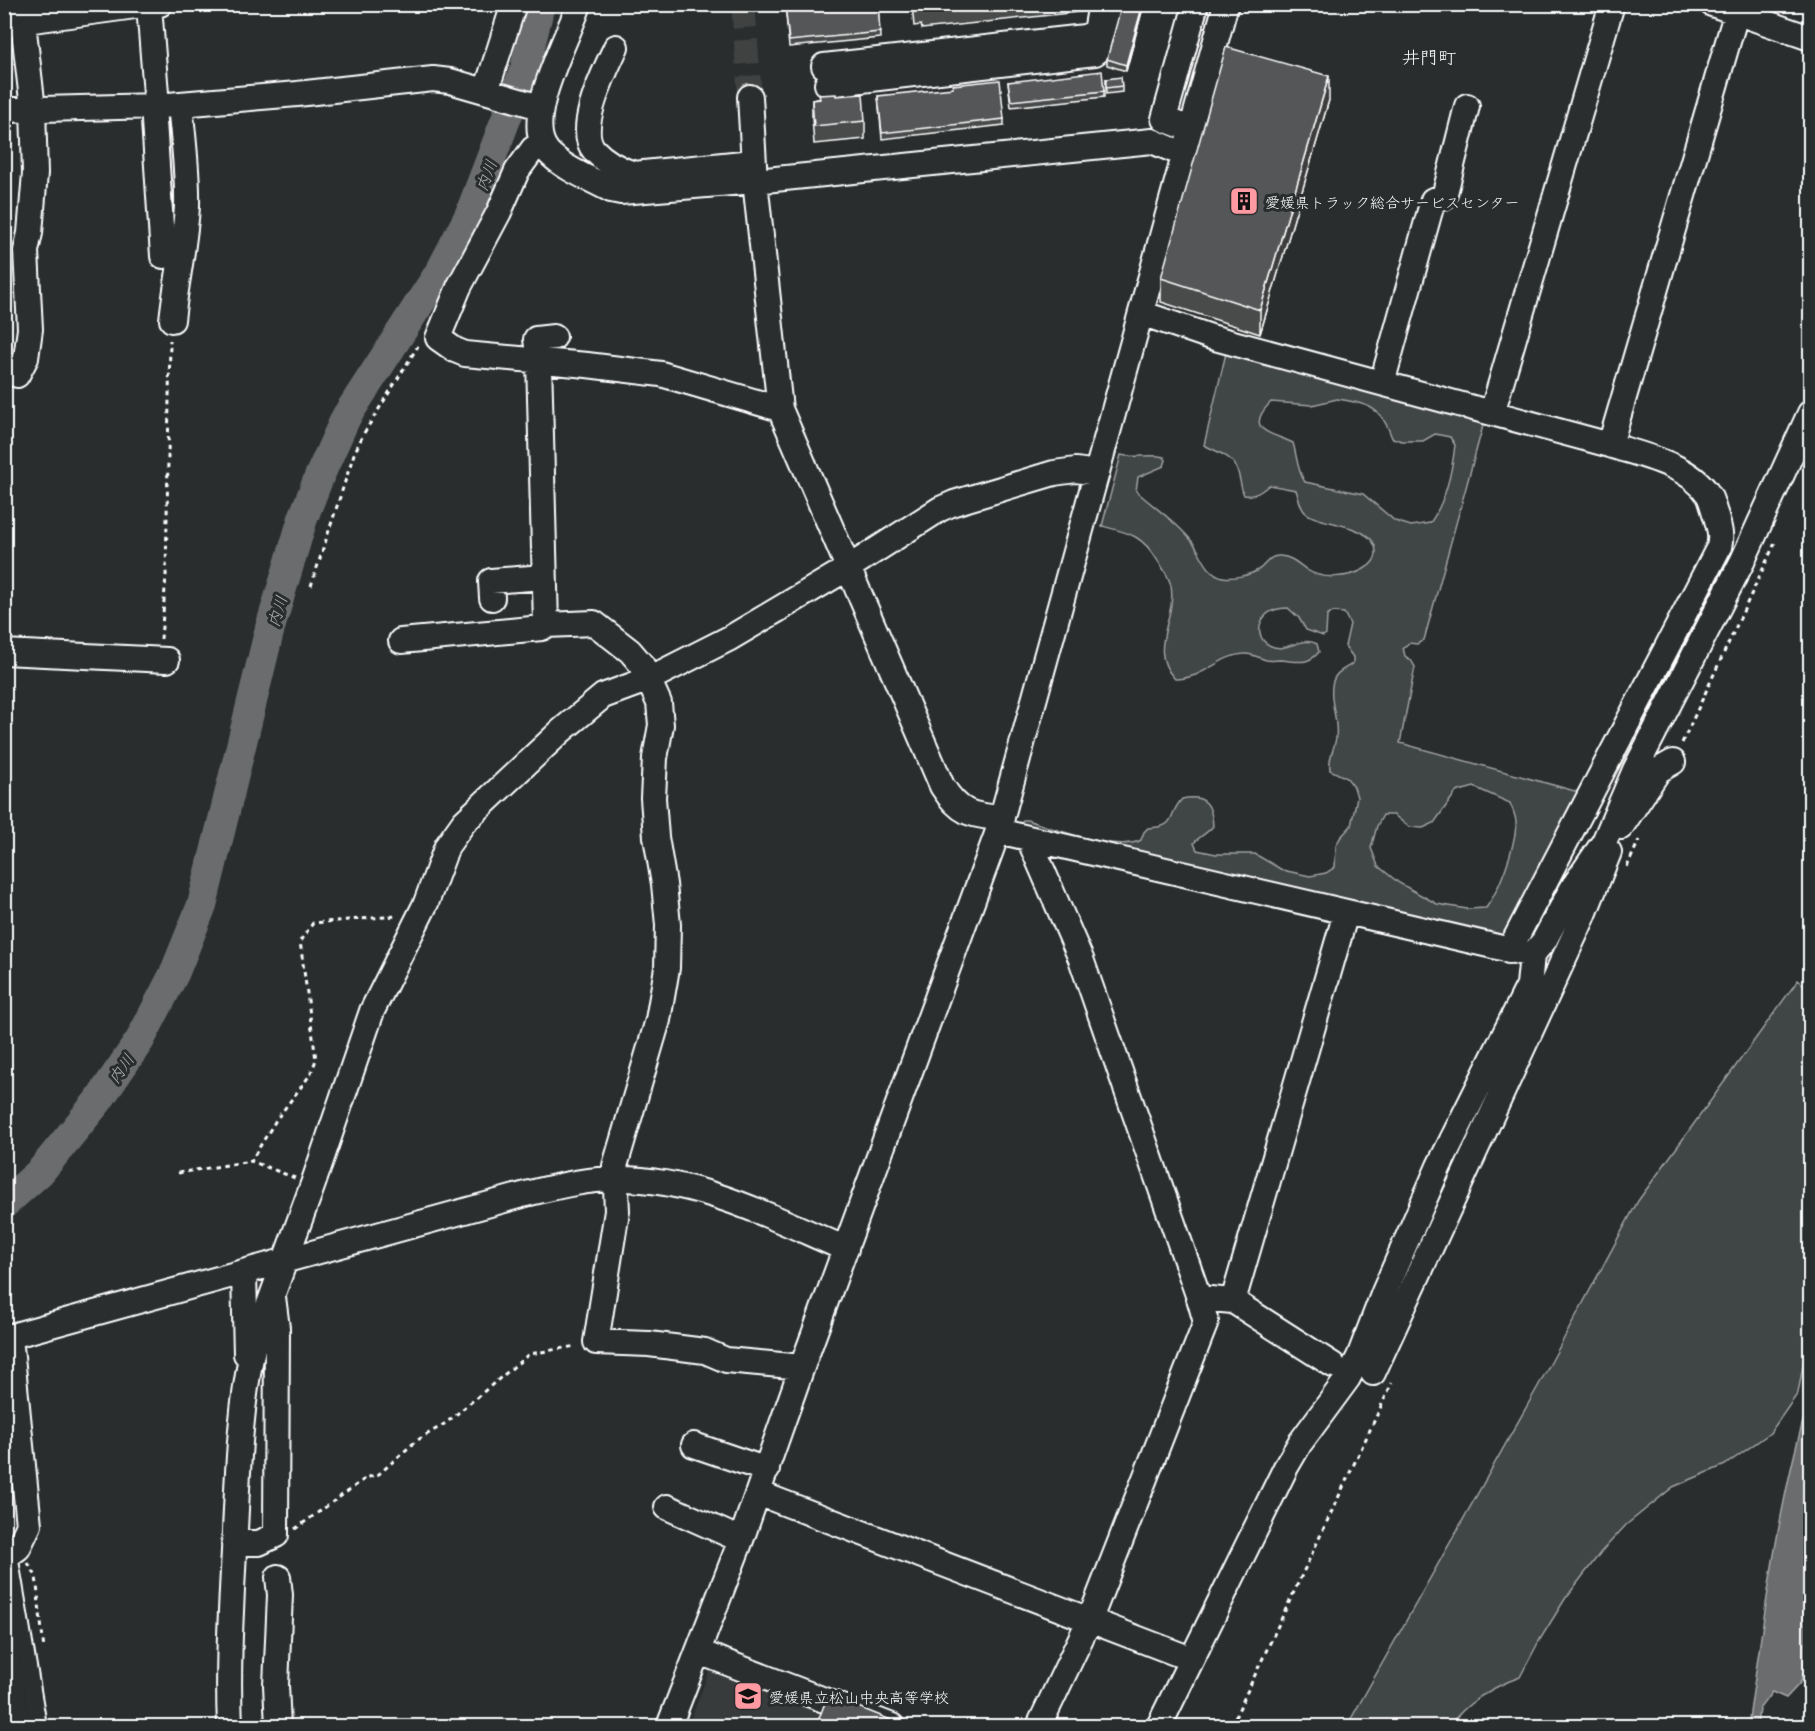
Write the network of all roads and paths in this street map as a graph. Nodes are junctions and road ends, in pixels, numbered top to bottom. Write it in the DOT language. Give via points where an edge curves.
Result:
graph roads {
  1 [pos="514,4"];
  2 [pos="579,4"];
  3 [pos="1100,4"];
  4 [pos="1113,4"];
  5 [pos="1196,4"];
  6 [pos="1226,4"];
  7 [pos="1612,4"];
  8 [pos="1712,4"];
  9 [pos="153,5"];
  10 [pos="1738,9"];
  11 [pos="12,14"];
  12 [pos="1810,38"];
  13 [pos="616,47"];
  14 [pos="490,92"];
  15 [pos="750,97"];
  16 [pos="163,105"];
  17 [pos="536,106"];
  18 [pos="1467,106"];
  19 [pos="33,109"];
  20 [pos="4,110"];
  21 [pos="1164,119"];
  22 [pos="1190,129"];
  23 [pos="1093,132"];
  24 [pos="542,143"];
  25 [pos="1183,154"];
  26 [pos="754,171"];
  27 [pos="163,256"];
  28 [pos="1141,313"];
  29 [pos="172,320"];
  30 [pos="554,337"];
  31 [pos="423,339"];
  32 [pos="539,360"];
  33 [pos="17,375"];
  34 [pos="1382,383"];
  35 [pos="780,409"];
  36 [pos="1492,413"];
  37 [pos="1810,413"];
  38 [pos="1610,445"];
  39 [pos="1097,473"];
  40 [pos="848,568"];
  41 [pos="544,577"];
  42 [pos="311,586"];
  43 [pos="492,598"];
  44 [pos="546,625"];
  45 [pos="401,641"];
  46 [pos="4,652"];
  47 [pos="164,660"];
  48 [pos="649,679"];
  49 [pos="1673,762"];
  50 [pos="1000,825"];
  51 [pos="1029,838"];
  52 [pos="1610,839"];
  53 [pos="1346,913"];
  54 [pos="420,914"];
  55 [pos="1521,953"];
  56 [pos="251,1161"];
  57 [pos="178,1173"];
  58 [pos="615,1179"];
  59 [pos="313,1184"];
  60 [pos="846,1249"];
  61 [pos="283,1262"];
  62 [pos="244,1273"];
  63 [pos="272,1291"];
  64 [pos="1199,1298"];
  65 [pos="1233,1301"];
  66 [pos="7,1338"];
  67 [pos="596,1342"];
  68 [pos="1333,1365"];
  69 [pos="802,1367"];
  70 [pos="1373,1373"];
  71 [pos="247,1374"];
  72 [pos="694,1445"];
  73 [pos="767,1470"];
  74 [pos="758,1493"];
  75 [pos="667,1507"];
  76 [pos="276,1535"];
  77 [pos="741,1540"];
  78 [pos="234,1543"];
  79 [pos="4,1558"];
  80 [pos="4,1567"];
  81 [pos="278,1577"];
  82 [pos="1090,1619"];
  83 [pos="699,1652"];
  84 [pos="1191,1659"];
  85 [pos="4,1665"];
  86 [pos="13,1726"];
  87 [pos="31,1726"];
  88 [pos="231,1726"];
  89 [pos="278,1726"];
  90 [pos="669,1726"];
  91 [pos="892,1726"];
  92 [pos="1039,1726"];
  93 [pos="1159,1726"];
  1 -- 14 [label="street"];
  2 -- 17 [label="street"];
  3 -- 4 [label="street" via="1096,32 1085,37 825,75 1095,53 1104,46"];
  5 -- 21 [label="street"];
  6 -- 22 [label="street"];
  7 -- 36 [label="street"];
  8 -- 10 [label="street"];
  9 -- 11 [label="street"];
  9 -- 16 [label="street"];
  10 -- 12 [label="street"];
  10 -- 38 [label="street"];
  11 -- 19 [label="street"];
  13 -- 26 [label="street" via="589,113 587,132 592,148 618,169 634,174"];
  14 -- 16 [label="street" via="450,81 415,79"];
  14 -- 17 [label="street"];
  15 -- 26 [label="street"];
  16 -- 19 [label="street"];
  16 -- 27 [label="street"];
  16 -- 29 [label="street" via="187,187"];
  17 -- 24 [label="street"];
  18 -- 34 [label="street" via="1444,197 1432,200"];
  19 -- 20 [label="street"];
  19 -- 33 [label="street" via="34,174 26,251 30,329 26,358"];
  21 -- 22 [label="street"];
  21 -- 23 [label="street" via="1162,125"];
  22 -- 25 [label="street"];
  24 -- 26 [label="street" via="554,158 621,192"];
  24 -- 32 [label="street" via="528,154 517,171 438,338 465,354"];
  25 -- 26 [label="street" via="1152,141"];
  25 -- 28 [label="street"];
  26 -- 35 [label="street"];
  28 -- 34 [label="street" via="1211,337"];
  28 -- 39 [label="street"];
  29 -- 47 [label="path"];
  30 -- 32 [label="street" via="536,339"];
  31 -- 42 [label="path" via="354,454"];
  32 -- 35 [label="street" via="661,374"];
  32 -- 41 [label="street"];
  34 -- 36 [label="street"];
  35 -- 40 [label="street"];
  36 -- 38 [label="street"];
  37 -- 52 [label="street" via="1743,560 1635,770"];
  38 -- 55 [label="street" via="1656,460 1692,478 1710,496 1722,536"];
  39 -- 40 [label="street" via="1054,472 954,503"];
  39 -- 50 [label="street"];
  40 -- 48 [label="street" via="730,638"];
  40 -- 50 [label="street" via="942,786 966,813"];
  41 -- 43 [label="street" via="491,581"];
  41 -- 44 [label="street"];
  44 -- 45 [label="street"];
  44 -- 48 [label="street" via="594,623 630,651"];
  46 -- 47 [label="street"];
  48 -- 54 [label="street" via="603,696 581,713 464,822 447,846"];
  48 -- 58 [label="street" via="659,703 661,725 652,798 668,925 667,968 658,1020 618,1154"];
  49 -- 52 [label="street" via="1659,770"];
  50 -- 51 [label="street"];
  50 -- 60 [label="street"];
  51 -- 53 [label="street"];
  51 -- 64 [label="street" via="1081,959"];
  52 -- 55 [label="street" via="1573,887 1544,941"];
  52 -- 70 [label="street" via="1583,917"];
  53 -- 55 [label="street"];
  53 -- 65 [label="street"];
  54 -- 56 [label="path" via="313,922 300,941 316,1060 310,1075"];
  54 -- 59 [label="street" via="372,1011"];
  55 -- 84 [label="street" via="1529,985 1439,1166 1359,1356 1348,1378 1300,1443"];
  56 -- 57 [label="path"];
  56 -- 59 [label="path"];
  58 -- 60 [label="street" via="654,1181 701,1191"];
  58 -- 61 [label="street" via="526,1194"];
  58 -- 67 [label="street" via="617,1211"];
  59 -- 61 [label="street"];
  60 -- 69 [label="street"];
  61 -- 62 [label="street"];
  61 -- 63 [label="street"];
  62 -- 66 [label="street"];
  62 -- 71 [label="street"];
  63 -- 71 [label="street"];
  63 -- 76 [label="street" via="277,1328"];
  64 -- 65 [label="street"];
  64 -- 82 [label="street" via="1206,1322"];
  65 -- 68 [label="street"];
  66 -- 79 [label="street" via="29,1525 18,1548"];
  67 -- 69 [label="street" via="649,1344 705,1352 726,1360"];
  67 -- 76 [label="path" via="529,1354 379,1474 366,1478 293,1531"];
  69 -- 73 [label="street"];
  71 -- 78 [label="street"];
  72 -- 73 [label="street"];
  73 -- 74 [label="street"];
  74 -- 77 [label="street"];
  74 -- 82 [label="street"];
  75 -- 77 [label="street"];
  76 -- 78 [label="street" via="259,1543"];
  77 -- 83 [label="street"];
  78 -- 88 [label="street" via="228,1673"];
  80 -- 87 [label="main road"];
  81 -- 89 [label="street"];
  82 -- 84 [label="street"];
  82 -- 92 [label="street"];
  83 -- 90 [label="street"];
  83 -- 91 [label="street"];
  84 -- 93 [label="street"];
  85 -- 86 [label="highway"];
}
